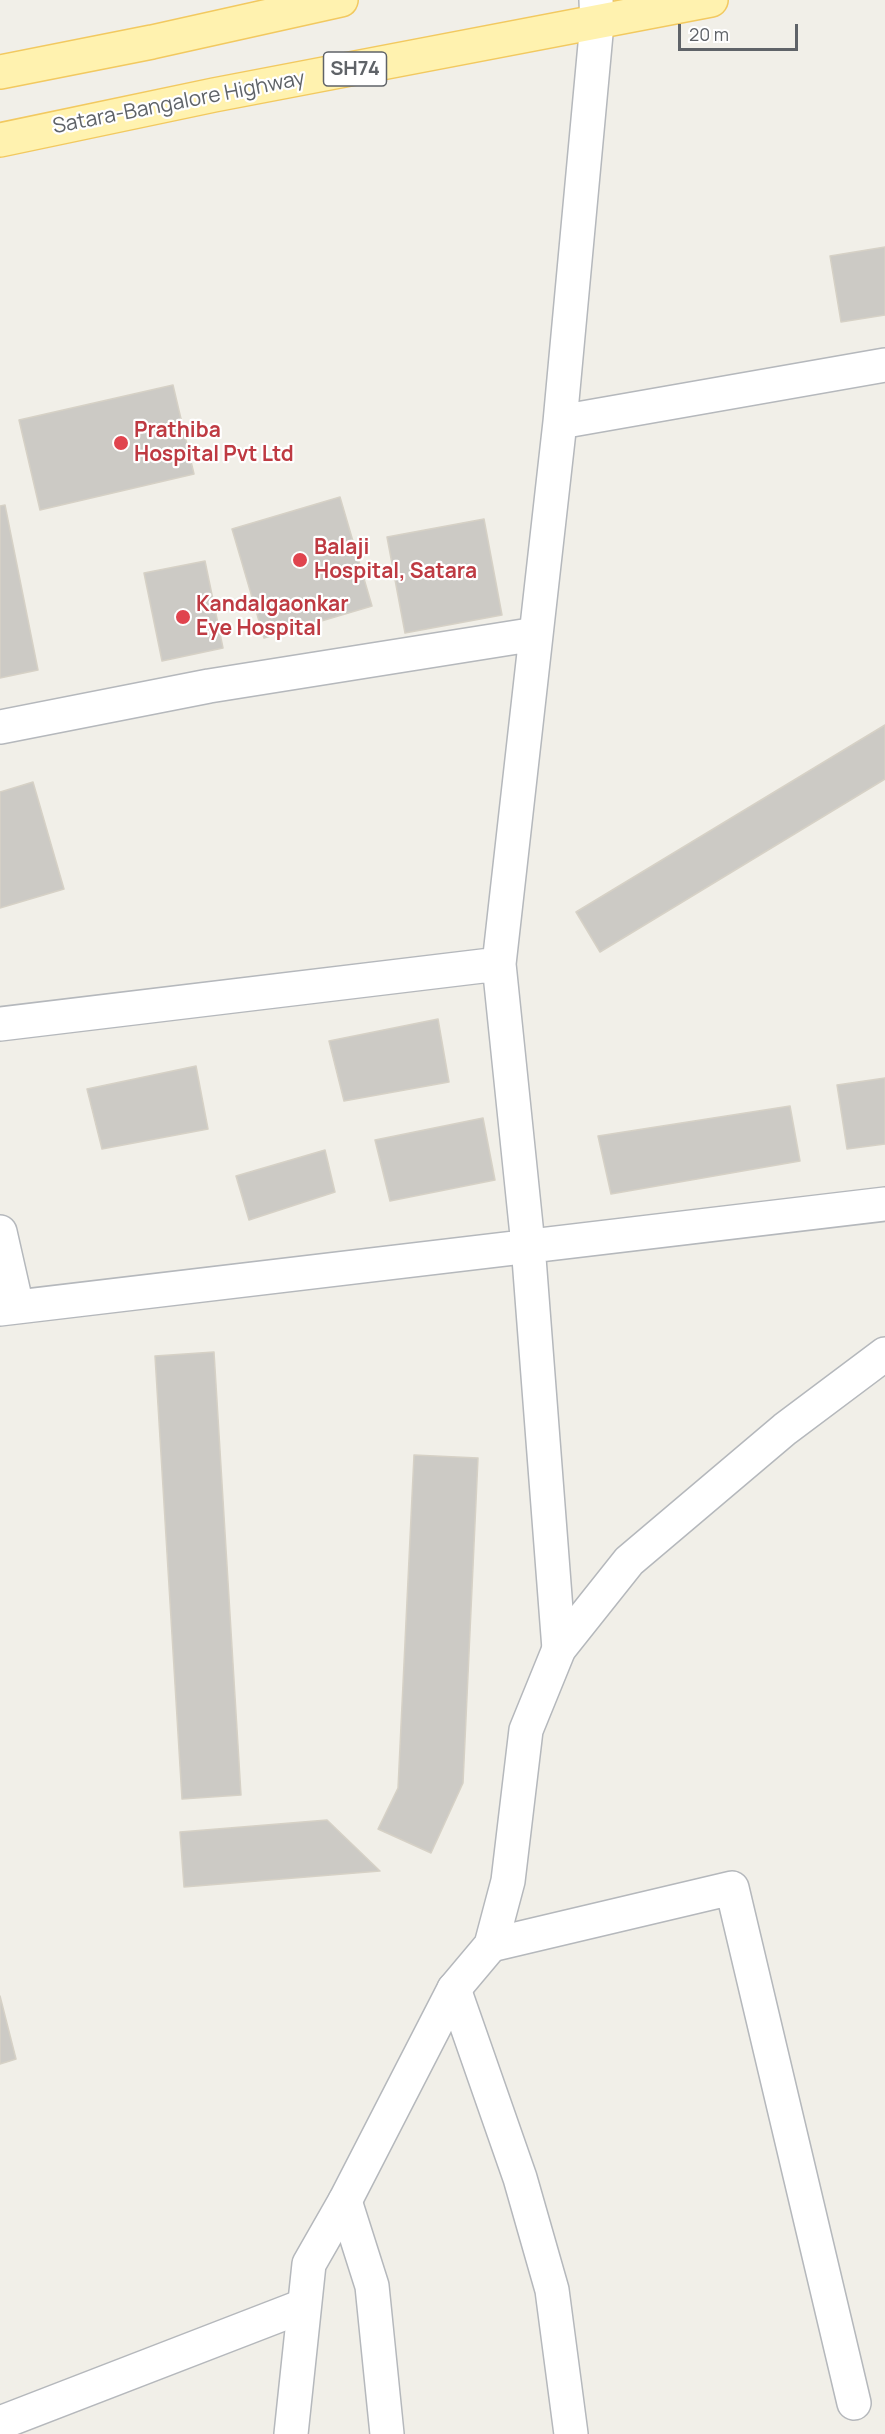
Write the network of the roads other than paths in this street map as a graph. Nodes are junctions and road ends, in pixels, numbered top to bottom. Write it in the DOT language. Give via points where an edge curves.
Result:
graph roads {
  1 [pos="341,0"];
  2 [pos="711,0"];
  3 [pos="597,12"];
  4 [pos="0,72"];
  5 [pos="0,140"];
  6 [pos="885,365"];
  7 [pos="560,422"];
  8 [pos="536,634"];
  9 [pos="0,727"];
  10 [pos="499,964"];
  11 [pos="0,1024"];
  12 [pos="885,1204"];
  13 [pos="0,1232"];
  14 [pos="528,1245"];
  15 [pos="9,1308"];
  16 [pos="885,1354"];
  17 [pos="559,1649"];
  18 [pos="492,1945"];
  19 [pos="454,1989"];
  20 [pos="345,2201"];
  21 [pos="303,2306"];
  22 [pos="854,2403"];
  23 [pos="0,2423"];
  24 [pos="291,2434"];
  25 [pos="387,2434"];
  26 [pos="571,2434"];
  1 -- 4 [label="main road"];
  2 -- 3 [label="main road, Satara-Bangalore Highway / SH74"];
  3 -- 5 [label="main road, Satara-Bangalore Highway / SH74"];
  3 -- 7 [label="street"];
  6 -- 7 [label="street"];
  7 -- 8 [label="street"];
  8 -- 9 [label="street" via="209,686"];
  8 -- 10 [label="street"];
  10 -- 11 [label="street"];
  10 -- 14 [label="street"];
  12 -- 14 [label="street"];
  13 -- 15 [label="street"];
  14 -- 15 [label="street"];
  14 -- 17 [label="street"];
  16 -- 17 [label="street" via="785,1429 629,1561"];
  17 -- 18 [label="street" via="526,1730 508,1881"];
  18 -- 19 [label="street"];
  18 -- 22 [label="street" via="732,1888"];
  19 -- 20 [label="street"];
  19 -- 26 [label="street" via="520,2178 552,2290"];
  20 -- 21 [label="street" via="309,2264"];
  20 -- 25 [label="street" via="372,2286"];
  21 -- 23 [label="street"];
  21 -- 24 [label="street"];
}
